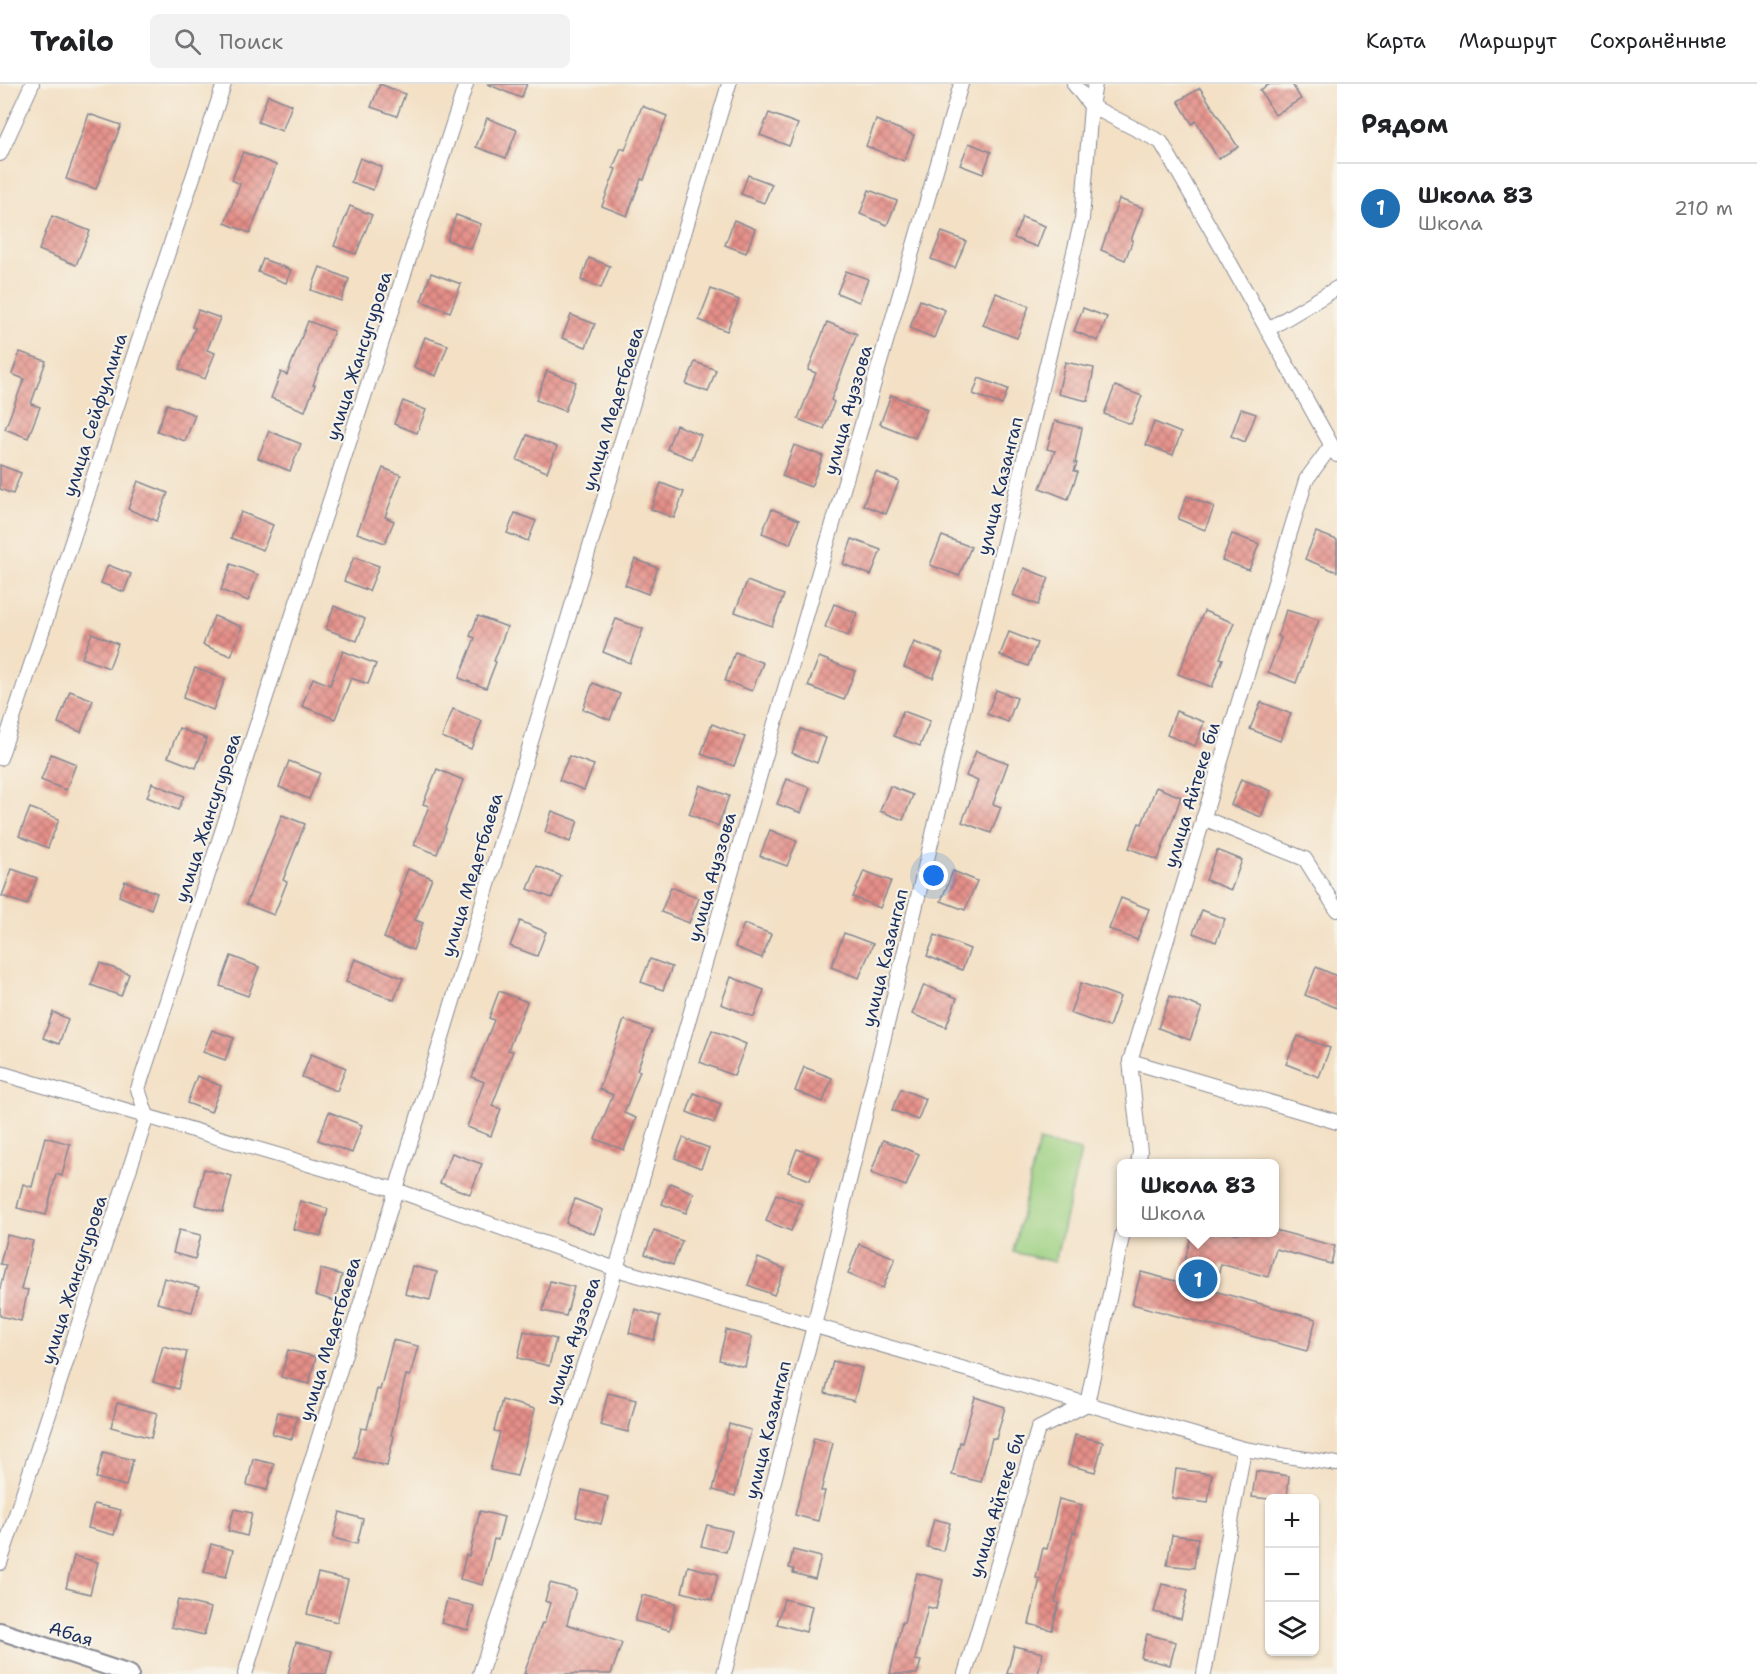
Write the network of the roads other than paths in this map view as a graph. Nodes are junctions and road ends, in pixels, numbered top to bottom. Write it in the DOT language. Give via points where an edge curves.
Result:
graph roads {
  1 [pos="32,84"];
  2 [pos="224,84"];
  3 [pos="466,84"];
  4 [pos="729,84"];
  5 [pos="961,84"];
  6 [pos="1074,84"];
  7 [pos="1095,84"];
  8 [pos="1091,106"];
  9 [pos="0,154"];
  10 [pos="1337,288"];
  11 [pos="1267,330"];
  12 [pos="1334,451"];
  13 [pos="0,758"];
  14 [pos="1203,818"];
  15 [pos="1337,909"];
  16 [pos="1130,1061"];
  17 [pos="0,1073"];
  18 [pos="147,1116"];
  19 [pos="1337,1122"];
  20 [pos="1139,1159"];
  21 [pos="396,1190"];
  22 [pos="1122,1237"];
  23 [pos="616,1269"];
  24 [pos="814,1326"];
  25 [pos="1088,1404"];
  26 [pos="1244,1449"];
  27 [pos="1337,1464"];
  28 [pos="0,1563"];
  29 [pos="0,1631"];
  30 [pos="130,1674"];
  31 [pos="245,1674"];
  32 [pos="480,1674"];
  33 [pos="724,1674"];
  34 [pos="965,1674"];
  35 [pos="1204,1674"];
  1 -- 9 [label="street"];
  2 -- 13 [label="street, улица Сейфуллина"];
  3 -- 18 [label="street, улица Жансугурова" via="138,1089"];
  4 -- 21 [label="street, улица Медетбаева"];
  5 -- 23 [label="street, улица Ауэзова"];
  6 -- 8 [label="street"];
  7 -- 8 [label="street, улица Казангап"];
  8 -- 11 [label="street" via="1161,142"];
  8 -- 24 [label="street, улица Казангап" via="1082,219"];
  10 -- 11 [label="street"];
  11 -- 12 [label="street"];
  12 -- 14 [label="street, улица Айтеке би" via="1306,480"];
  14 -- 15 [label="street" via="1305,859"];
  14 -- 16 [label="street, улица Айтеке би"];
  16 -- 19 [label="street"];
  16 -- 20 [label="street, улица Айтеке би"];
  17 -- 18 [label="street"];
  18 -- 21 [label="street"];
  18 -- 28 [label="street, улица Жансугурова"];
  21 -- 23 [label="street"];
  21 -- 31 [label="street, улица Медетбаева"];
  22 -- 25 [label="street"];
  23 -- 24 [label="street"];
  23 -- 32 [label="street, улица Ауэзова"];
  24 -- 25 [label="street"];
  24 -- 33 [label="street, улица Казангап"];
  25 -- 26 [label="street"];
  25 -- 34 [label="street, улица Айтеке би" via="1038,1429"];
  26 -- 27 [label="street"];
  26 -- 35 [label="street"];
  29 -- 30 [label="street, Абая"];
}
